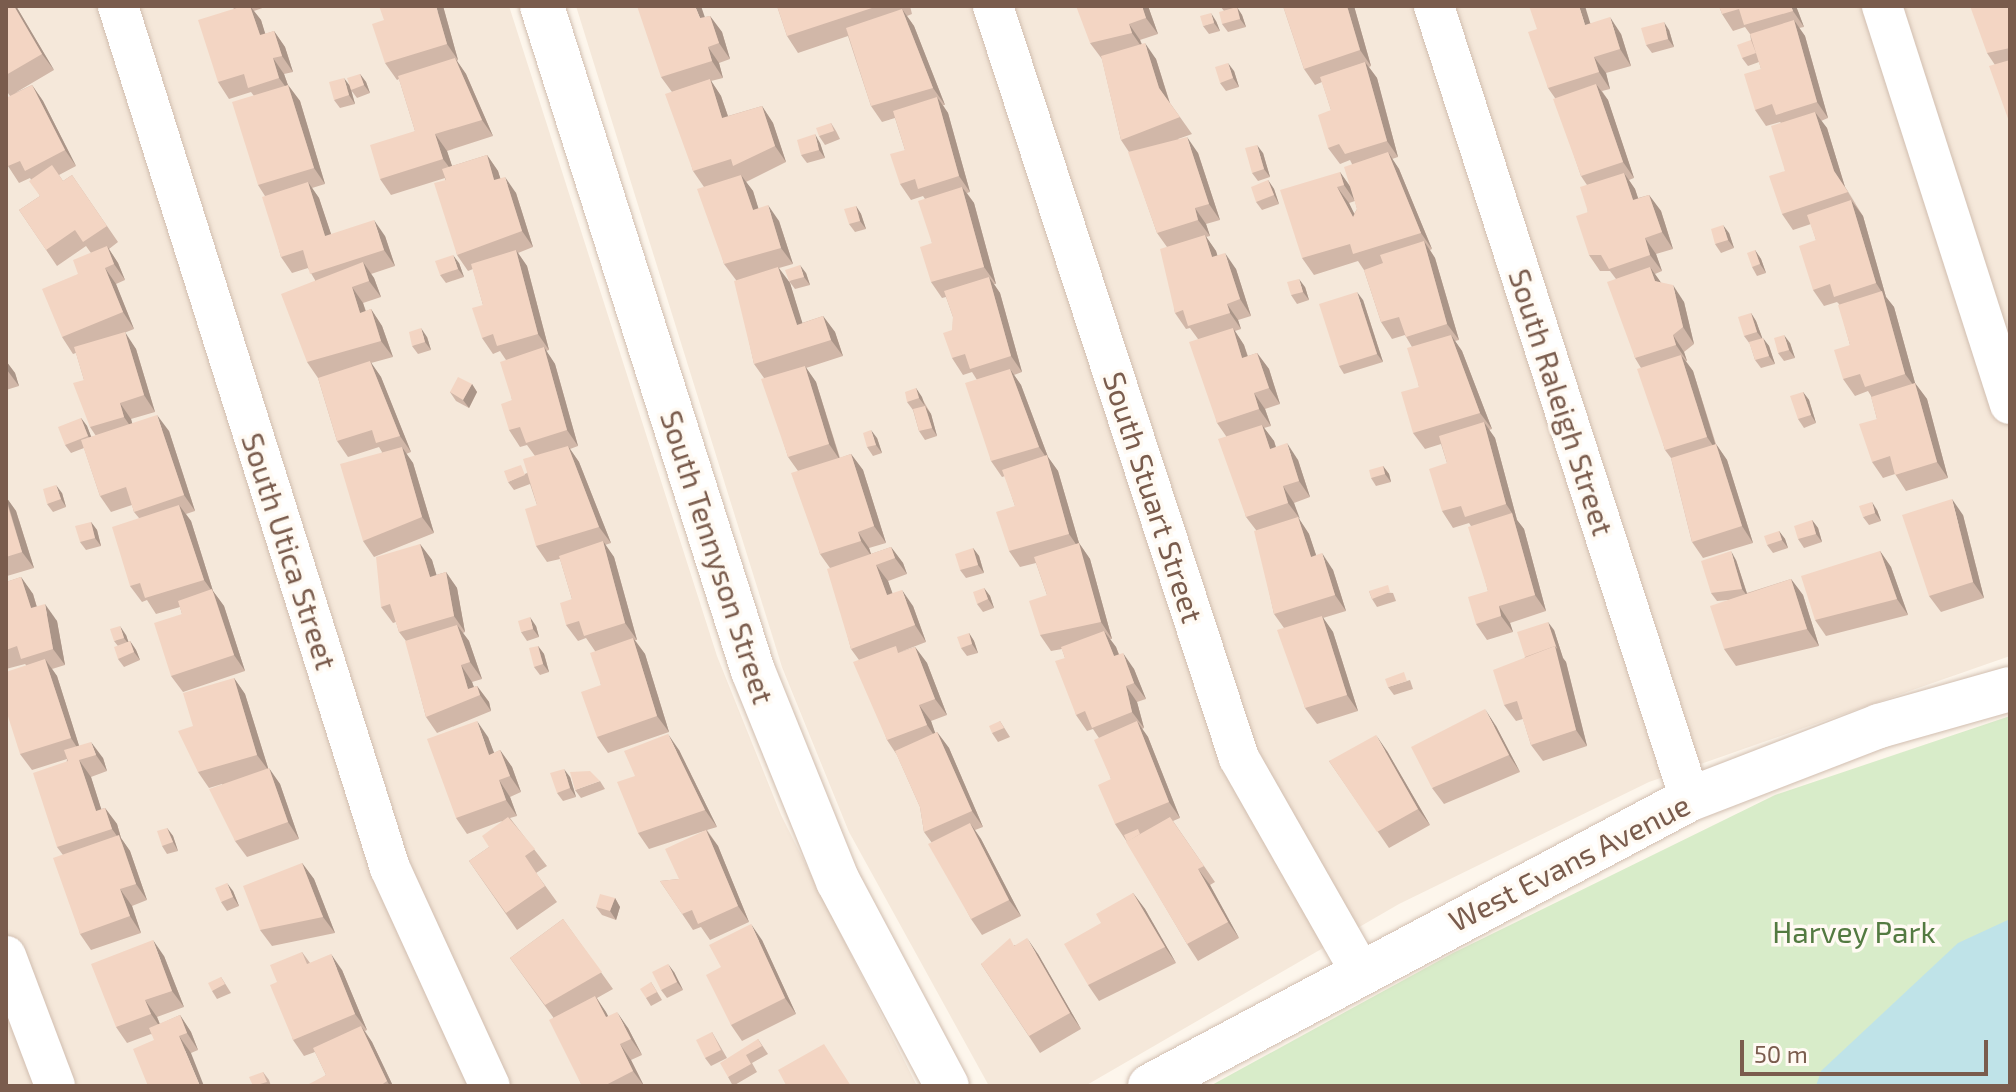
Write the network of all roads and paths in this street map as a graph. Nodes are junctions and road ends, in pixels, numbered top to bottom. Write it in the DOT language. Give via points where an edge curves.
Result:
graph roads {
  1 [pos="118,6"];
  2 [pos="542,6"];
  3 [pos="993,6"];
  4 [pos="1434,6"];
  5 [pos="1882,6"];
  6 [pos="2010,404"];
  7 [pos="2010,689"];
  8 [pos="1690,799"];
  9 [pos="6,956"];
  10 [pos="1359,969"];
  11 [pos="55,1086"];
  12 [pos="490,1086"];
  13 [pos="947,1086"];
  14 [pos="1150,1086"];
  1 -- 12 [label="street, South Utica Street" via="390,868"];
  2 -- 13 [label="street, South Tennyson Street" via="753,671 838,881"];
  3 -- 10 [label="street, South Stuart Street" via="1239,758"];
  4 -- 8 [label="street, South Raleigh Street"];
  5 -- 6 [label="street"];
  7 -- 8 [label="street, West Evans Avenue" via="1879,726"];
  8 -- 10 [label="street, West Evans Avenue"];
  9 -- 11 [label="street"];
  10 -- 14 [label="street, West Evans Avenue"];
}
